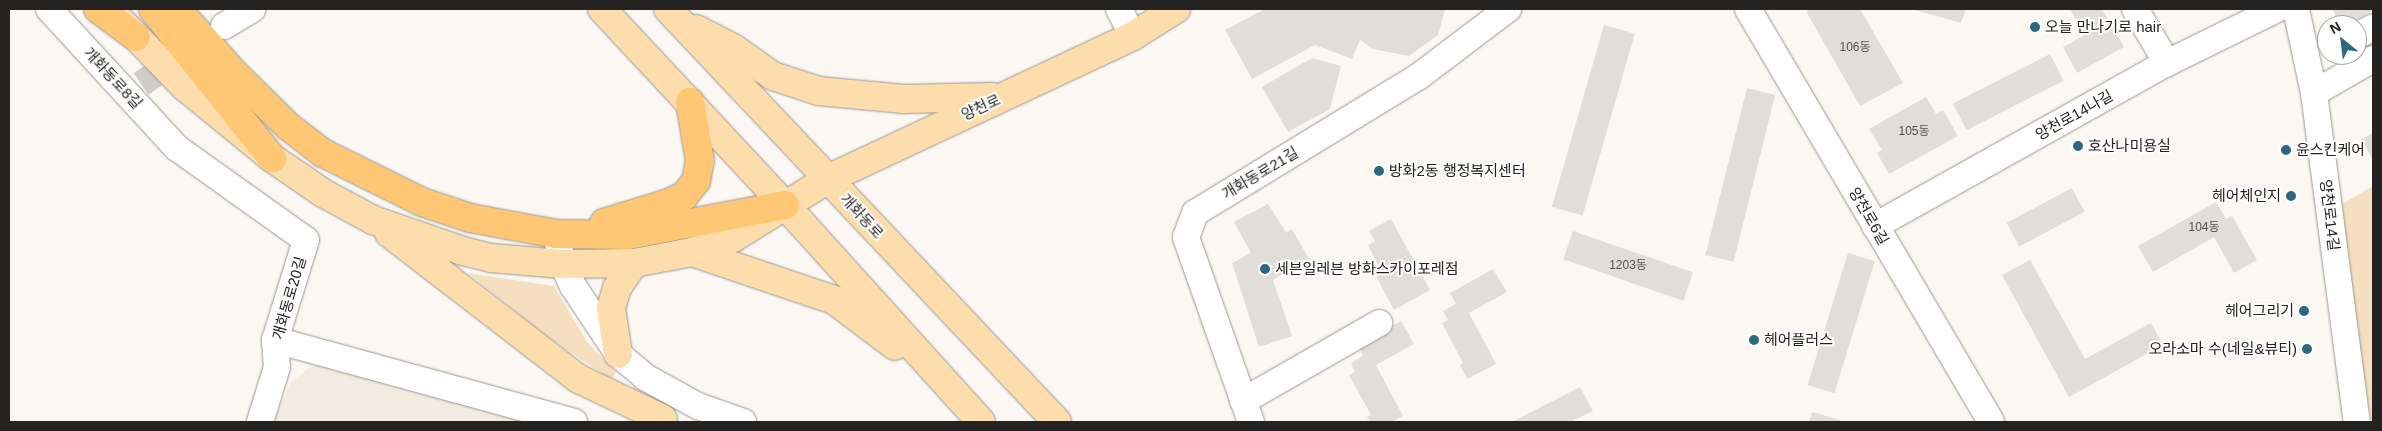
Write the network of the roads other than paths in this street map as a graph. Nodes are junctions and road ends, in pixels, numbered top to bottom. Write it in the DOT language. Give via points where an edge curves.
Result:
graph roads {
  1 [pos="48,9"];
  2 [pos="98,9"];
  3 [pos="109,9"];
  4 [pos="153,9"];
  5 [pos="177,9"];
  6 [pos="252,9"];
  7 [pos="602,9"];
  8 [pos="1119,9"];
  9 [pos="1176,9"];
  10 [pos="1508,9"];
  11 [pos="2135,9"];
  12 [pos="2277,9"];
  13 [pos="2296,9"];
  14 [pos="1753,10"];
  15 [pos="674,15"];
  16 [pos="224,26"];
  17 [pos="1133,36"];
  18 [pos="136,37"];
  19 [pos="2373,60"];
  20 [pos="2167,63"];
  21 [pos="2314,92"];
  22 [pos="1004,97"];
  23 [pos="690,102"];
  24 [pos="177,148"];
  25 [pos="272,158"];
  26 [pos="828,179"];
  27 [pos="785,205"];
  28 [pos="373,220"];
  29 [pos="1875,226"];
  30 [pos="556,234"];
  31 [pos="692,252"];
  32 [pos="634,263"];
  33 [pos="563,264"];
  34 [pos="1379,323"];
  35 [pos="275,340"];
  36 [pos="618,354"];
  37 [pos="935,374"];
  38 [pos="1247,412"];
  39 [pos="660,421"];
  40 [pos="260,422"];
  41 [pos="574,422"];
  42 [pos="742,422"];
  43 [pos="981,422"];
  44 [pos="1057,422"];
  45 [pos="1991,422"];
  46 [pos="2357,422"];
  1 -- 24 [label="street, 개화동로8길" via="134,90"];
  2 -- 18 [label="highway"];
  3 -- 18 [label="main road"];
  4 -- 25 [label="highway"];
  5 -- 30 [label="highway" via="234,74 289,127 323,153 422,202 470,218"];
  6 -- 16 [label="street"];
  7 -- 23 [label="main road"];
  8 -- 17 [label="street"];
  9 -- 17 [label="main road, 양천로"];
  10 -- 38 [label="street, 개화동로21길" via="1418,77 1195,213 1186,237"];
  11 -- 20 [label="street"];
  12 -- 20 [label="street, 양천로14나길"];
  13 -- 21 [label="street, 양천로14길"];
  14 -- 29 [label="street, 양천로6길"];
  15 -- 22 [label="main road" via="773,76 819,91 904,99"];
  15 -- 26 [label="main road, 개화동로"];
  17 -- 22 [label="main road, 양천로"];
  18 -- 25 [label="main road" via="185,87"];
  19 -- 21 [label="street"];
  20 -- 29 [label="street, 양천로14나길"];
  21 -- 46 [label="street, 양천로14길"];
  22 -- 26 [label="main road, 양천로"];
  23 -- 27 [label="main road"];
  23 -- 30 [label="highway" via="700,161 696,182 684,196 631,216"];
  24 -- 35 [label="street, 개화동로20길" via="306,240"];
  25 -- 28 [label="main road" via="323,194"];
  26 -- 27 [label="main road, 양천로"];
  26 -- 44 [label="main road, 개화동로"];
  27 -- 30 [label="highway" via="637,233"];
  27 -- 31 [label="main road, 양천로" via="733,238"];
  27 -- 37 [label="main road"];
  28 -- 33 [label="main road, 양천로" via="491,258"];
  28 -- 39 [label="main road" via="549,359 577,378"];
  29 -- 45 [label="street, 양천로6길"];
  30 -- 33 [label="street"];
  31 -- 32 [label="main road, 양천로"];
  31 -- 37 [label="main road" via="834,300"];
  32 -- 33 [label="main road, 양천로"];
  32 -- 36 [label="main road" via="617,288 611,308"];
  33 -- 36 [label="street" via="594,322"];
  34 -- 38 [label="street"];
  35 -- 40 [label="street, 개화동로20길" via="277,367"];
  35 -- 41 [label="street"];
  36 -- 42 [label="street" via="645,377 698,406"];
  37 -- 43 [label="main road"];
}
